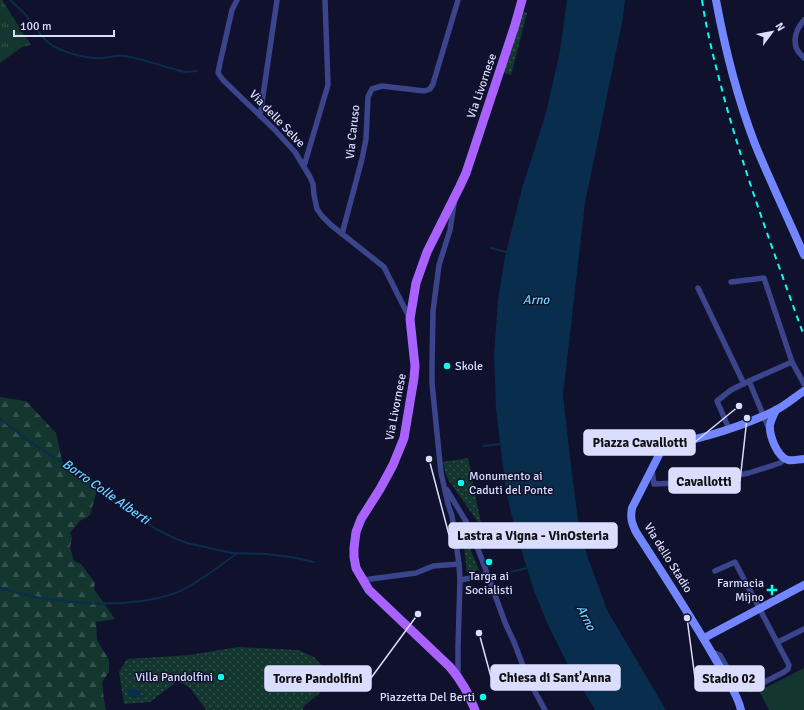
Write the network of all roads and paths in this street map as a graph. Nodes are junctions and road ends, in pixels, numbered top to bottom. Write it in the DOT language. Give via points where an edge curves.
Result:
graph roads {
  1 [pos="236,0"];
  2 [pos="277,0"];
  3 [pos="325,0"];
  4 [pos="458,0"];
  5 [pos="522,0"];
  6 [pos="716,0"];
  7 [pos="804,20"];
  8 [pos="804,58"];
  9 [pos="260,116"];
  10 [pos="304,166"];
  11 [pos="455,196"];
  12 [pos="342,234"];
  13 [pos="804,255"];
  14 [pos="731,282"];
  15 [pos="698,288"];
  16 [pos="410,319"];
  17 [pos="792,362"];
  18 [pos="747,383"];
  19 [pos="804,384"];
  20 [pos="804,391"];
  21 [pos="776,410"];
  22 [pos="763,415"];
  23 [pos="729,429"];
  24 [pos="770,431"];
  25 [pos="785,458"];
  26 [pos="804,459"];
  27 [pos="652,469"];
  28 [pos="443,484"];
  29 [pos="459,564"];
  30 [pos="715,571"];
  31 [pos="487,574"];
  32 [pos="363,580"];
  33 [pos="460,580"];
  34 [pos="804,585"];
  35 [pos="760,608"];
  36 [pos="804,629"];
  37 [pos="704,638"];
  38 [pos="778,642"];
  39 [pos="712,652"];
  40 [pos="458,678"];
  41 [pos="475,710"];
  42 [pos="545,710"];
  43 [pos="741,710"];
  1 -- 9 [label="street, Via delle Selve" via="218,73 222,80"];
  2 -- 9 [label="street"];
  3 -- 10 [label="street" via="328,85"];
  4 -- 12 [label="street, Via Caruso" via="430,89 424,91 382,86 372,89 368,97 365,146"];
  5 -- 11 [label="main road, Via Livornese" via="466,173"];
  6 -- 13 [label="main road" via="734,83 743,110"];
  7 -- 8 [label="street" via="795,38 796,48"];
  9 -- 10 [label="street, Via delle Selve" via="295,152"];
  10 -- 12 [label="street, Via delle Selve" via="313,184 317,209 330,225"];
  11 -- 16 [label="main road, Via Livornese" via="427,252 416,283"];
  11 -- 28 [label="street" via="450,230 439,265 433,311 432,383"];
  12 -- 16 [label="street, Via delle Selve" via="384,267"];
  14 -- 17 [label="street" via="764,278"];
  15 -- 18 [label="street"];
  16 -- 32 [label="main road, Via Livornese" via="415,366 411,402 404,438 393,465 356,532 354,557 356,568"];
  17 -- 18 [label="street"];
  17 -- 19 [label="street"];
  18 -- 22 [label="street"];
  18 -- 23 [label="street" via="731,390 717,401"];
  20 -- 21 [label="main road"];
  21 -- 22 [label="main road"];
  21 -- 24 [label="main road"];
  22 -- 23 [label="main road"];
  22 -- 24 [label="street"];
  23 -- 27 [label="main road, Via dello Stadio" via="670,446 661,451"];
  24 -- 25 [label="main road" via="777,451"];
  25 -- 26 [label="main road"];
  25 -- 27 [label="street" via="780,463 749,473 700,482 654,484"];
  27 -- 37 [label="main road, Via dello Stadio" via="630,517 636,532"];
  28 -- 29 [label="street" via="452,516"];
  28 -- 31 [label="street" via="470,528"];
  29 -- 32 [label="street" via="433,566 416,573"];
  29 -- 33 [label="street"];
  30 -- 35 [label="street" via="735,562"];
  31 -- 33 [label="street"];
  31 -- 42 [label="street" via="528,679"];
  32 -- 40 [label="main road, Via Livornese" via="371,592 450,667"];
  33 -- 40 [label="street"];
  34 -- 35 [label="main road"];
  35 -- 37 [label="main road"];
  35 -- 38 [label="street"];
  36 -- 38 [label="street"];
  37 -- 39 [label="main road, Via dello Stadio"];
  38 -- 39 [label="street, Via dello Stadio" via="789,665 788,669 751,689 742,688 720,656"];
  39 -- 43 [label="main road, Via dello Stadio"];
  40 -- 41 [label="main road, Via Livornese"];
}
